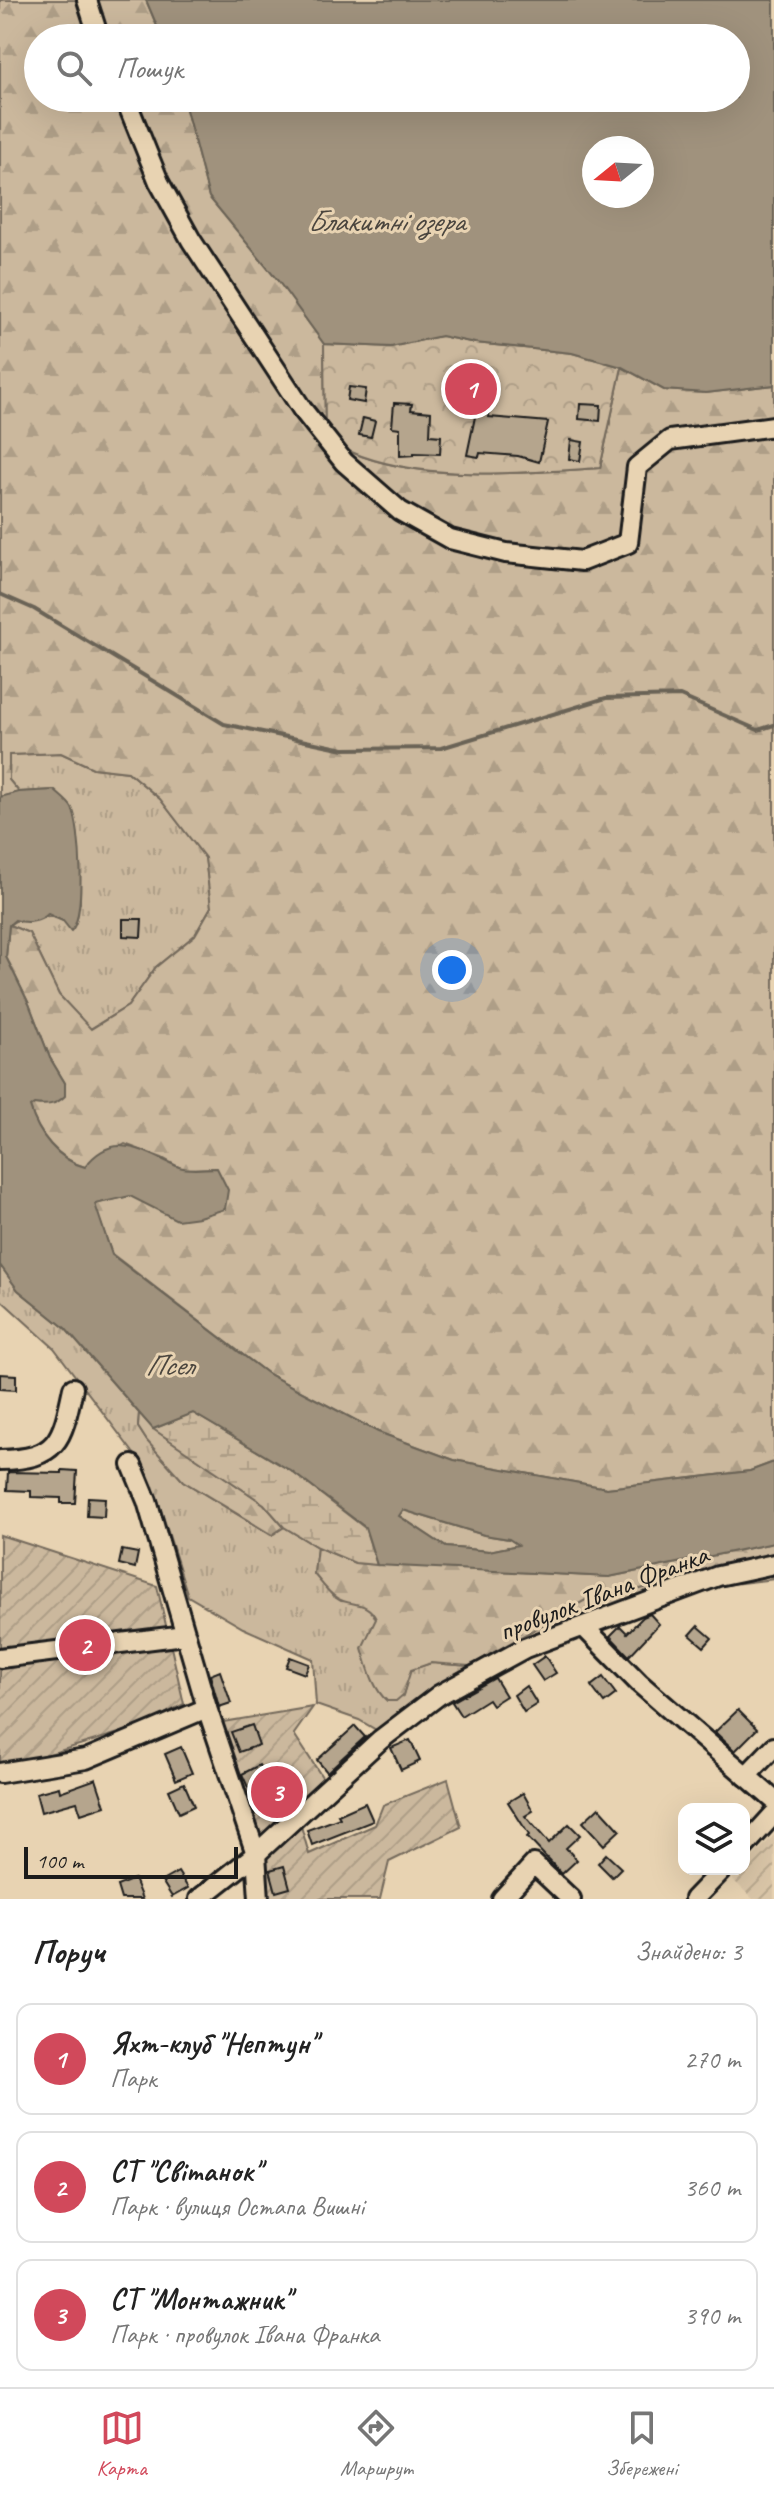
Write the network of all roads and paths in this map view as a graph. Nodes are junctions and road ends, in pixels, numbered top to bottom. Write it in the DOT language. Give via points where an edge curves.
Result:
graph roads {
  1 [pos="87,0"];
  2 [pos="95,24"];
  3 [pos="131,112"];
  4 [pos="774,426"];
  5 [pos="73,1388"];
  6 [pos="0,1460"];
  7 [pos="132,1465"];
  8 [pos="774,1564"];
  9 [pos="584,1627"];
  10 [pos="185,1635"];
  11 [pos="0,1658"];
  12 [pos="207,1708"];
  13 [pos="774,1747"];
  14 [pos="0,1773"];
  15 [pos="746,1776"];
  16 [pos="774,1800"];
  17 [pos="774,1814"];
  18 [pos="750,1840"];
  19 [pos="256,1854"];
  20 [pos="717,1875"];
  21 [pos="199,1899"];
  22 [pos="259,1899"];
  23 [pos="502,1899"];
  24 [pos="571,1899"];
  25 [pos="694,1899"];
  1 -- 2 [label="street"];
  3 -- 4 [label="street" via="159,182 191,240 302,409 344,462 400,511 450,539 506,553 582,561 628,543 637,467 670,440"];
  5 -- 6 [label="street" via="57,1444 28,1460"];
  7 -- 10 [label="street"];
  8 -- 9 [label="street, провулок Івана Франка" via="718,1576"];
  9 -- 15 [label="street"];
  9 -- 19 [label="street, провулок Івана Франка" via="525,1648 439,1695 380,1740"];
  10 -- 11 [label="street"];
  10 -- 12 [label="street"];
  12 -- 14 [label="street" via="86,1759"];
  12 -- 19 [label="street"];
  13 -- 15 [label="street"];
  15 -- 16 [label="street"];
  17 -- 18 [label="street"];
  19 -- 21 [label="street, провулок Івана Франка"];
  19 -- 22 [label="street"];
  20 -- 25 [label="street"];
  23 -- 24 [label="street" via="534,1864"];
}
